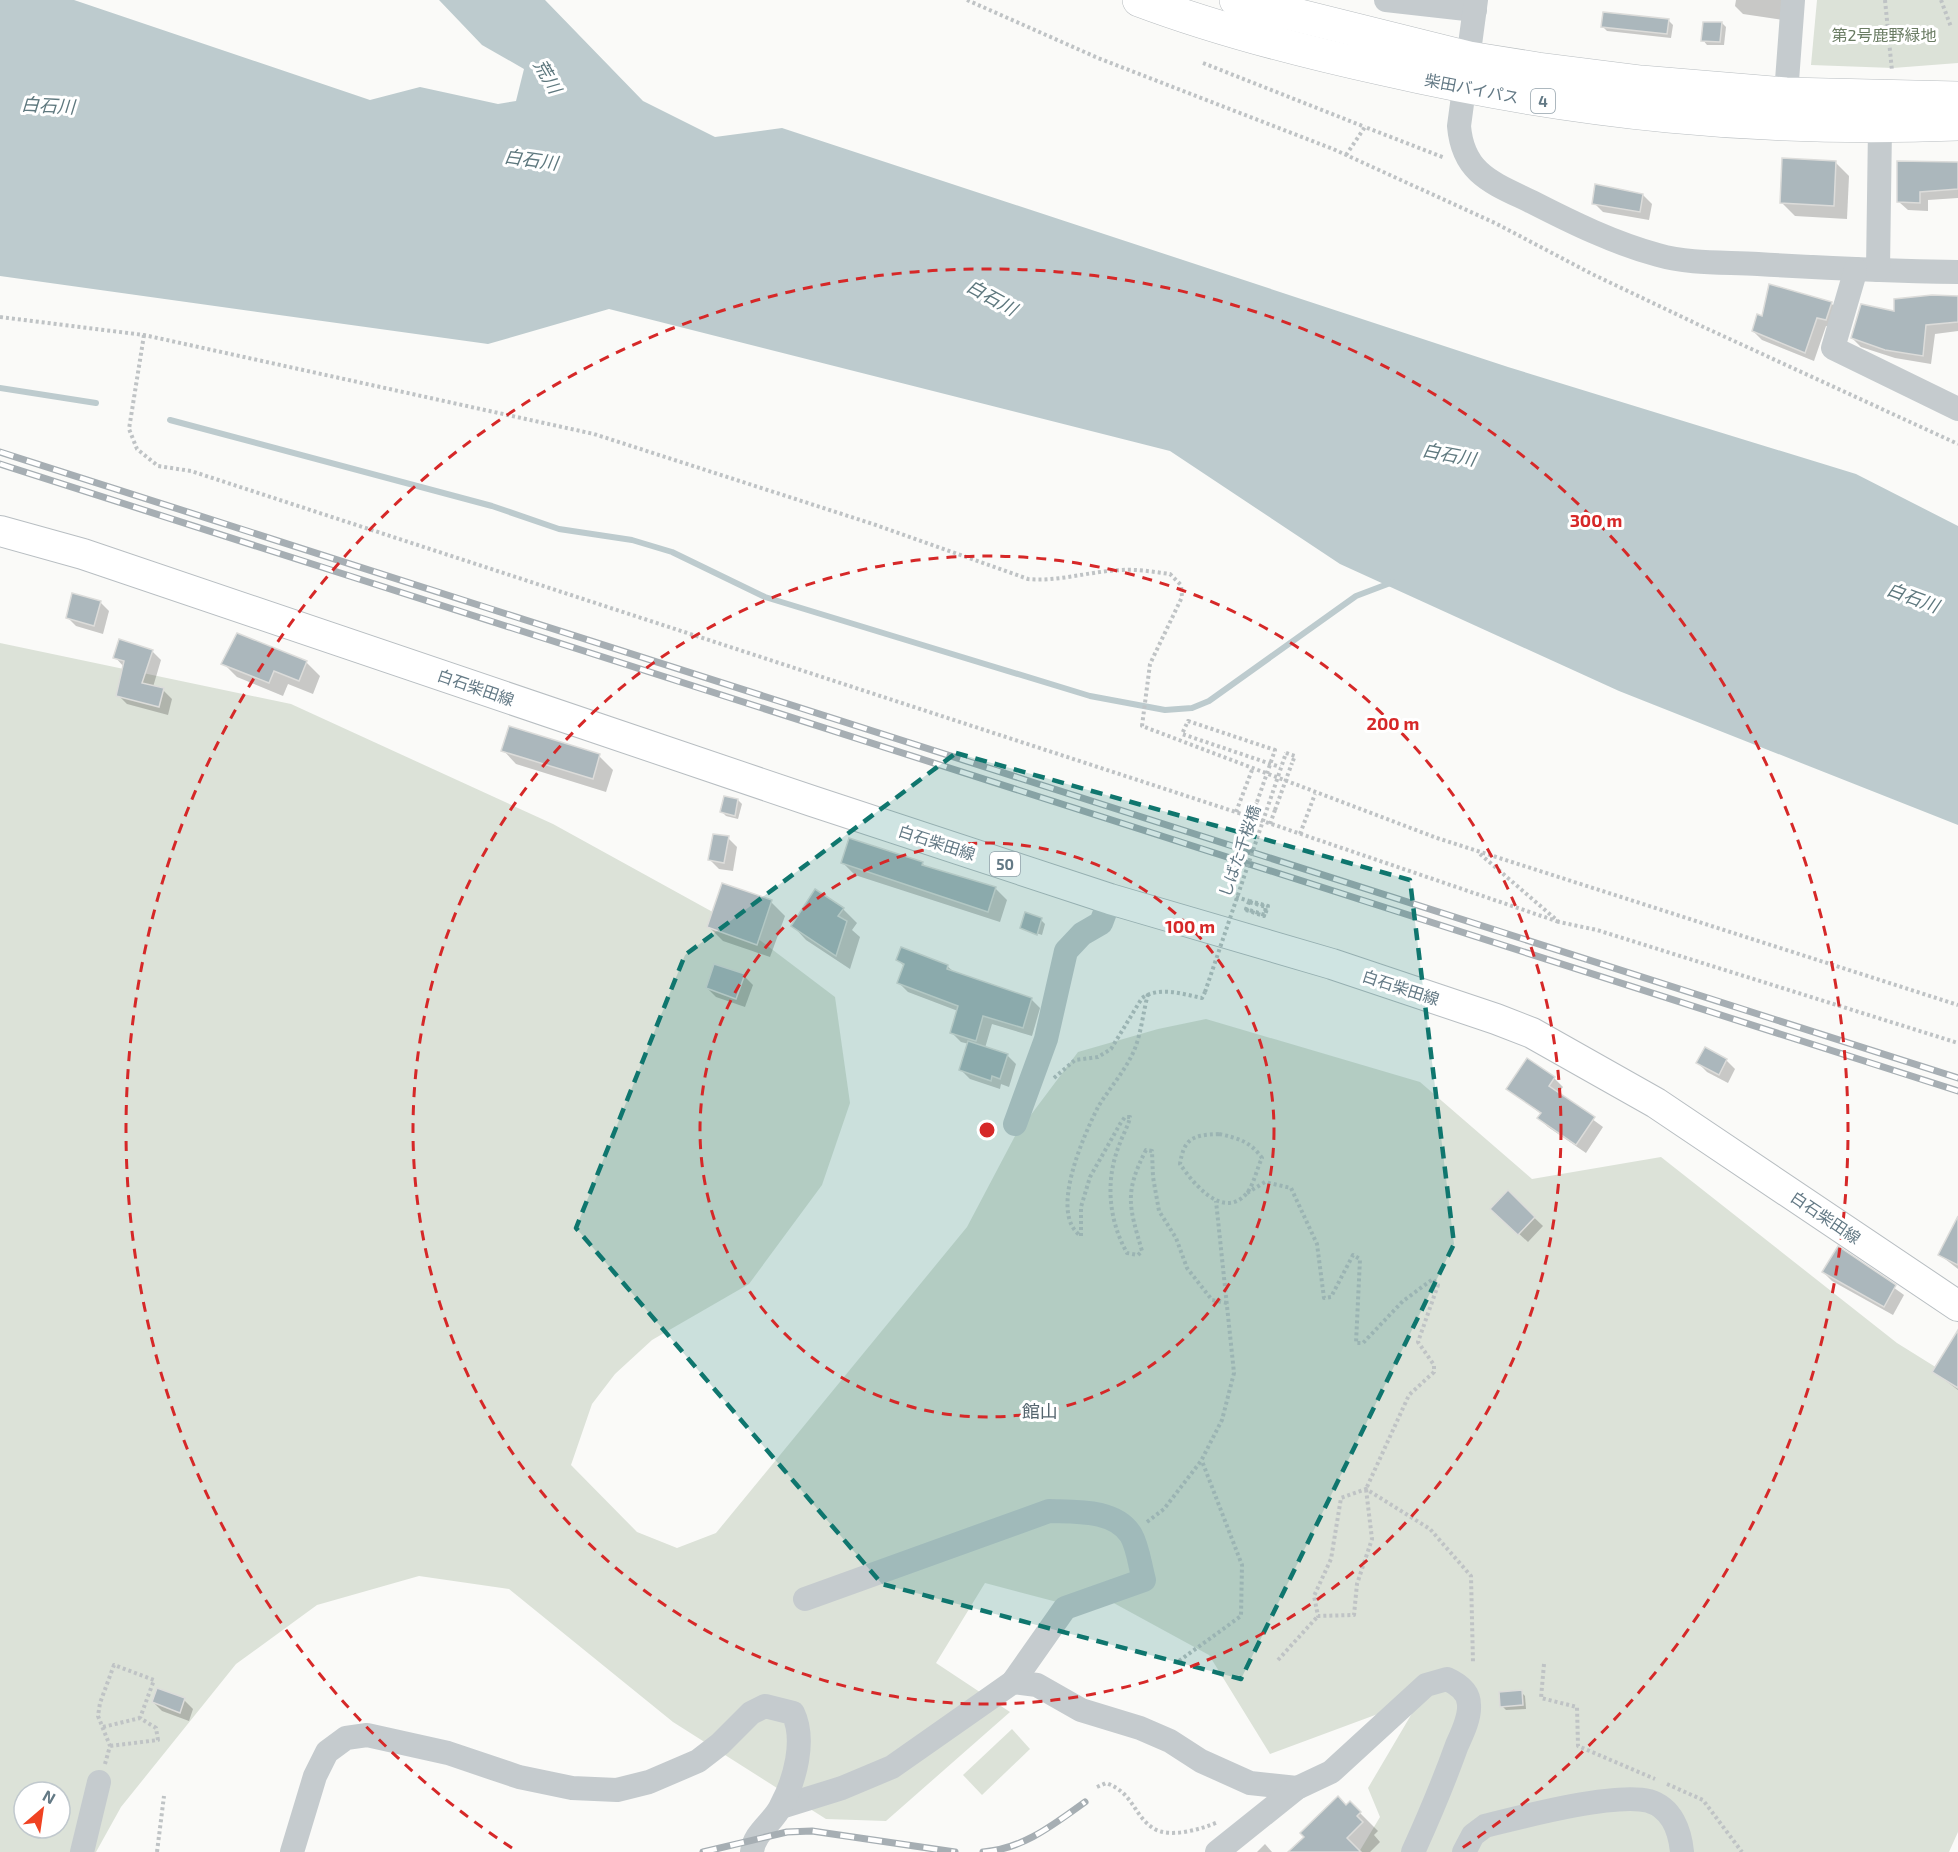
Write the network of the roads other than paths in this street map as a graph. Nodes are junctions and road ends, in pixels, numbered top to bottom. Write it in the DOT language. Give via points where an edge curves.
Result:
graph roads {
  1 [pos="1139,0"];
  2 [pos="1236,0"];
  3 [pos="1386,0"];
  4 [pos="1792,0"];
  5 [pos="1476,5"];
  6 [pos="1467,73"];
  7 [pos="1786,94"];
  8 [pos="1958,98"];
  9 [pos="1958,124"];
  10 [pos="1880,126"];
  11 [pos="1867,270"];
  12 [pos="1958,272"];
  13 [pos="1958,409"];
  14 [pos="0,531"];
  15 [pos="1110,899"];
  16 [pos="1019,1114"];
  17 [pos="1958,1306"];
  18 [pos="805,1599"];
  19 [pos="1012,1682"];
  20 [pos="99,1782"];
  21 [pos="1297,1788"];
  22 [pos="781,1807"];
  23 [pos="82,1852"];
  24 [pos="292,1852"];
  25 [pos="752,1852"];
  26 [pos="1217,1852"];
  27 [pos="1413,1852"];
  28 [pos="1464,1852"];
  29 [pos="1683,1852"];
  1 -- 6 [label="highway, 柴田バイパス / 4" via="1302,51"];
  2 -- 6 [label="highway, 柴田バイパス / 4"];
  3 -- 5 [label="street"];
  4 -- 7 [label="street"];
  5 -- 6 [label="street"];
  6 -- 7 [label="highway, 柴田バイパス / 4"];
  6 -- 10 [label="highway, 柴田バイパス / 4" via="1582,107 1784,126"];
  6 -- 11 [label="street" via="1459,126 1462,146 1476,171 1502,188 1620,243 1660,256"];
  7 -- 8 [label="highway, 柴田バイパス / 4"];
  9 -- 10 [label="highway, 柴田バイパス / 4"];
  10 -- 11 [label="street"];
  11 -- 12 [label="street"];
  11 -- 13 [label="street" via="1833,348"];
  14 -- 15 [label="main road, 白石柴田線 / 50" via="83,554"];
  15 -- 16 [label="street" via="1101,923 1082,934 1066,951 1046,1039"];
  15 -- 17 [label="main road, 白石柴田線 / 50" via="1332,964 1532,1033 1656,1103"];
  18 -- 19 [label="street" via="1049,1511 1112,1518 1131,1534 1144,1580 1065,1608"];
  19 -- 21 [label="street" via="1037,1685 1081,1710 1140,1728 1250,1783"];
  19 -- 22 [label="street" via="892,1767"];
  20 -- 23 [label="street"];
  21 -- 26 [label="street"];
  21 -- 27 [label="street" via="1331,1772 1426,1685 1447,1679 1458,1684 1469,1706 1464,1728"];
  22 -- 24 [label="street" via="800,1748 800,1727 793,1713 778,1708 765,1706 751,1713 698,1761 649,1782 617,1790 572,1788 519,1777 448,1753 367,1735 346,1738 327,1752 315,1776"];
  22 -- 25 [label="street" via="762,1829"];
  28 -- 29 [label="street" via="1473,1835 1485,1826 1575,1806 1634,1799 1651,1802 1675,1822"];
}
